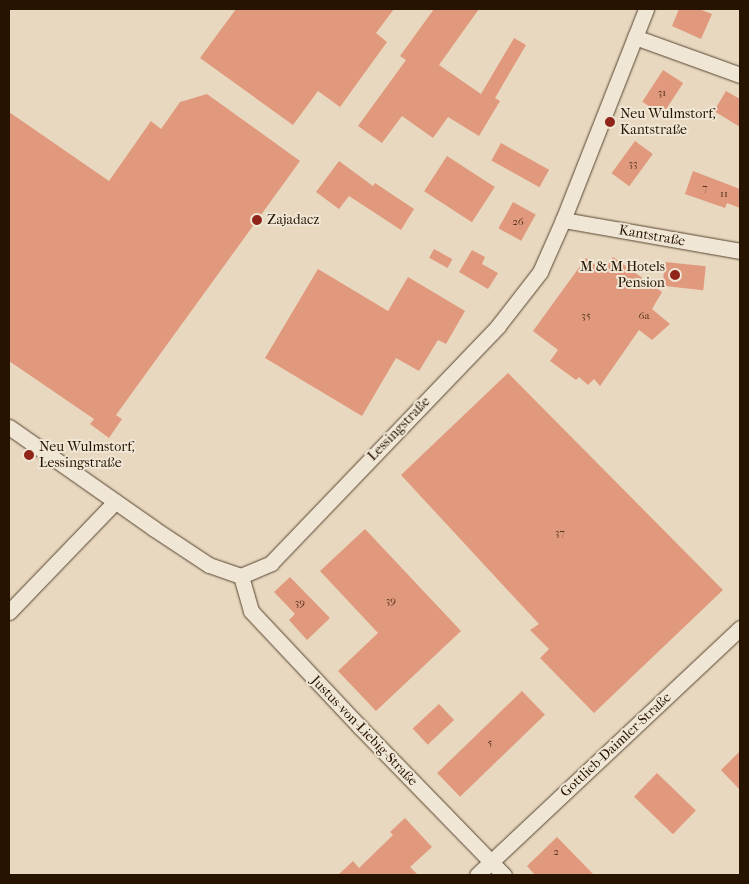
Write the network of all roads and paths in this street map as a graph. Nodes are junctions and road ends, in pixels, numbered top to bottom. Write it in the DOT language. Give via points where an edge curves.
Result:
graph roads {
  1 [pos="646,9"];
  2 [pos="635,37"];
  3 [pos="740,75"];
  4 [pos="563,220"];
  5 [pos="740,251"];
  6 [pos="9,427"];
  7 [pos="115,502"];
  8 [pos="241,576"];
  9 [pos="9,612"];
  10 [pos="740,628"];
  11 [pos="492,861"];
  12 [pos="477,875"];
  13 [pos="504,875"];
  1 -- 2 [label="street, Lessingstraße"];
  2 -- 3 [label="street"];
  2 -- 4 [label="street, Lessingstraße"];
  4 -- 5 [label="street, Kantstraße"];
  4 -- 8 [label="street, Lessingstraße" via="540,272 498,326 271,563"];
  6 -- 7 [label="street"];
  7 -- 8 [label="street" via="209,565"];
  7 -- 9 [label="street"];
  8 -- 11 [label="street, Justus-von-Liebig-Straße" via="251,611"];
  10 -- 11 [label="street, Gottlieb-Daimler-Straße"];
  11 -- 12 [label="street, Gottlieb-Daimler-Straße"];
  11 -- 13 [label="street, Justus-von-Liebig-Straße"];
}
